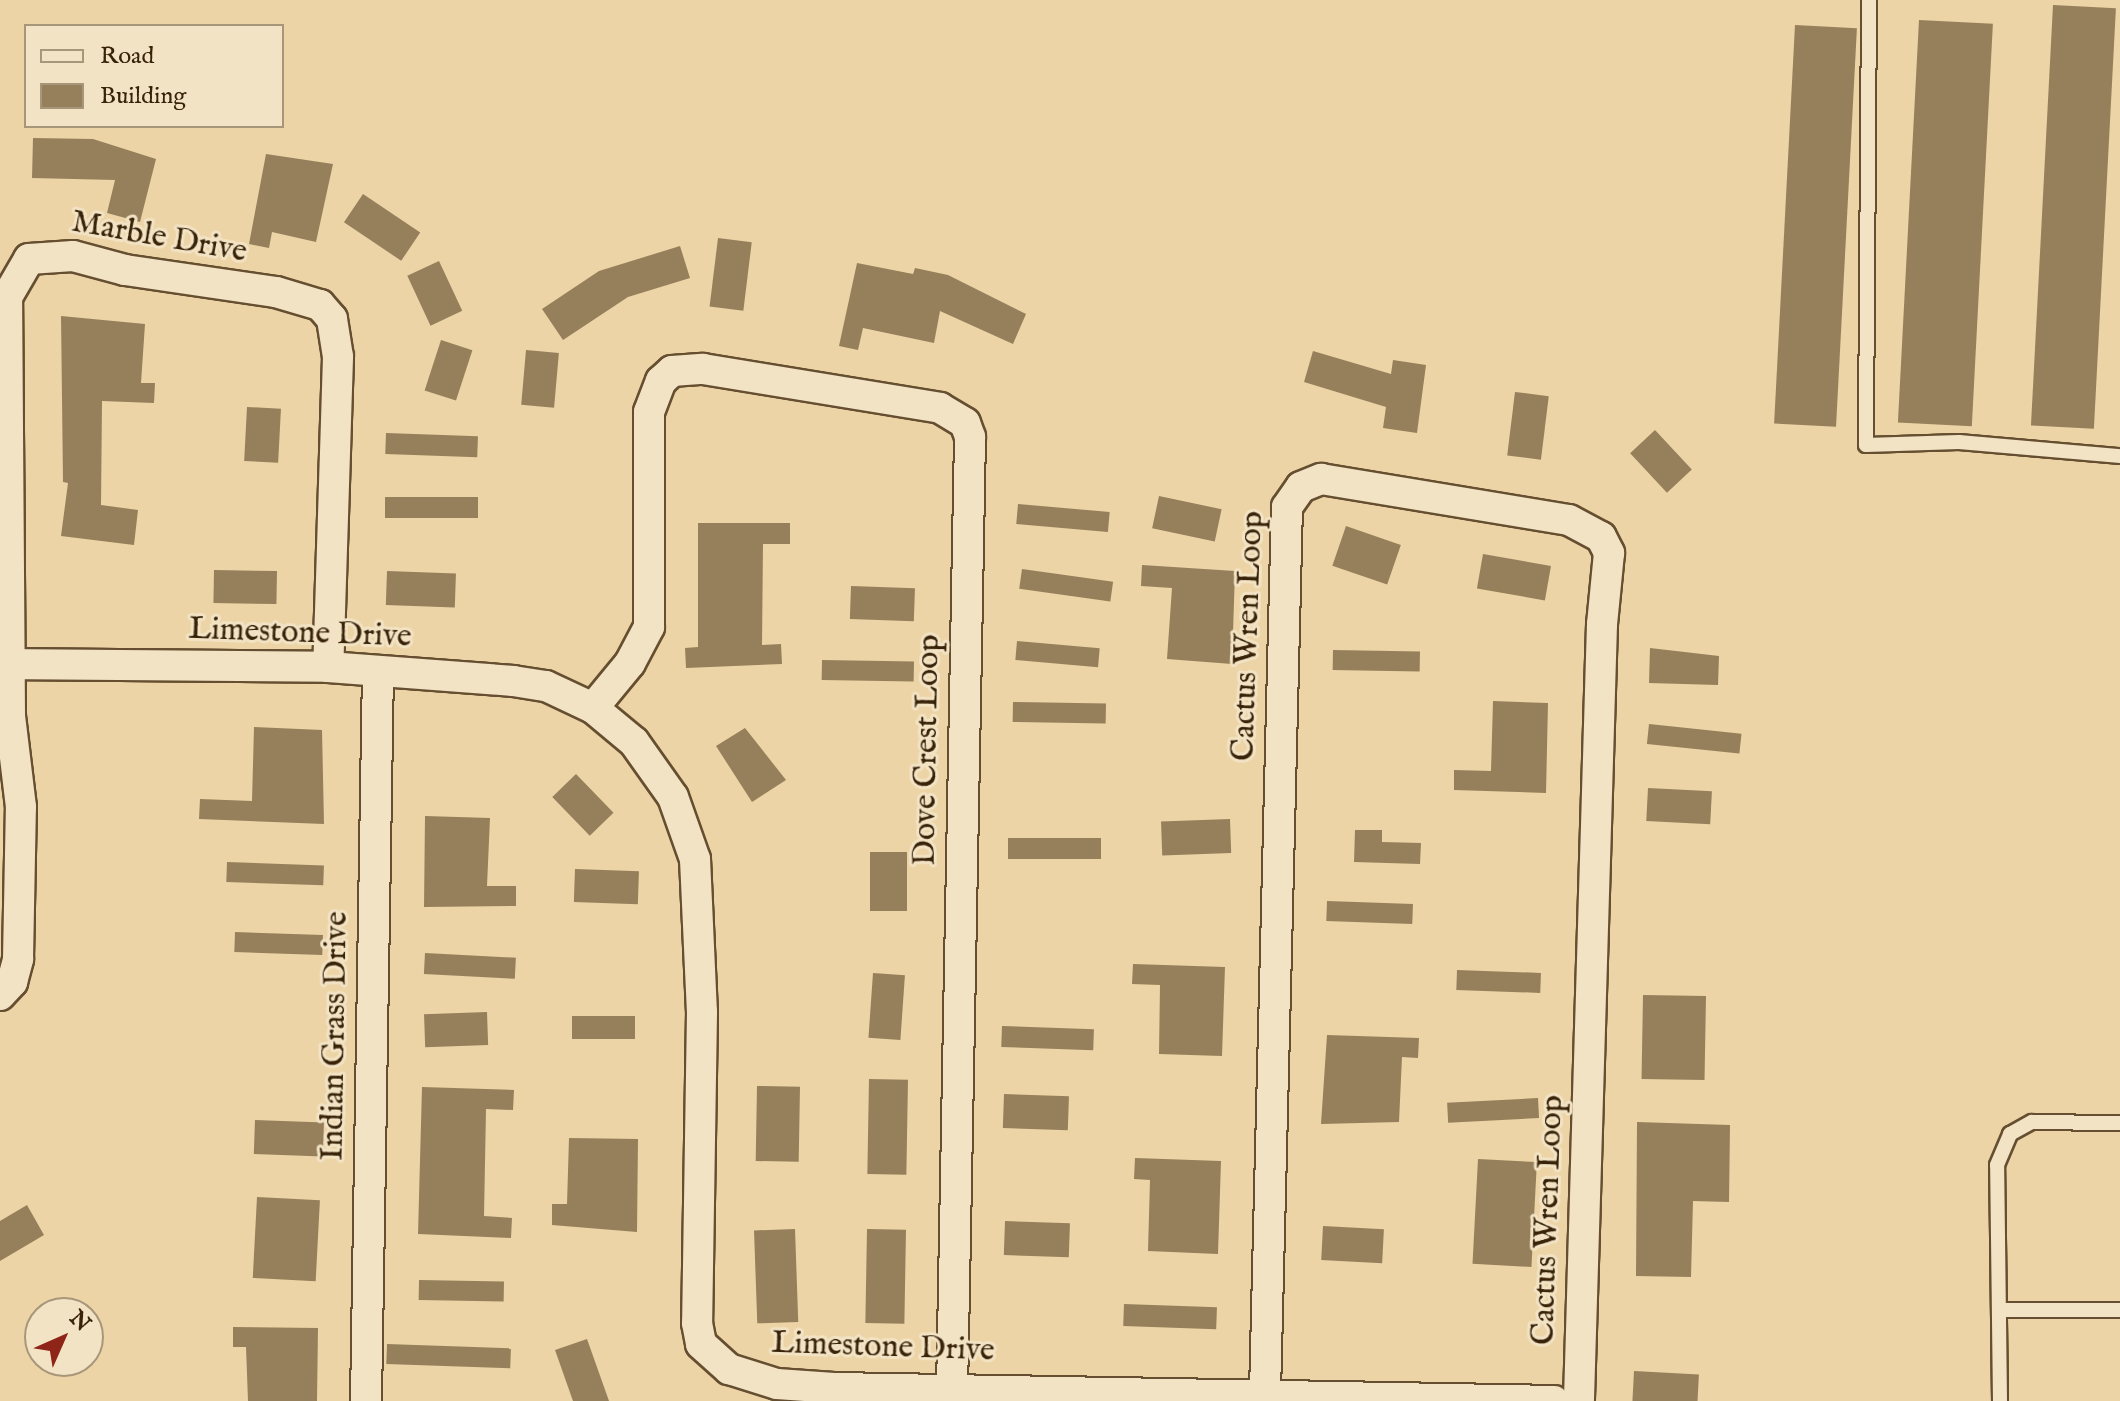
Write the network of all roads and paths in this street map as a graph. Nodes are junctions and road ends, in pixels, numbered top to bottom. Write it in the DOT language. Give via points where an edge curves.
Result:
graph roads {
  1 [pos="1869,0"];
  2 [pos="2120,456"];
  3 [pos="6,664"];
  4 [pos="328,667"];
  5 [pos="378,673"];
  6 [pos="593,708"];
  7 [pos="0,995"];
  8 [pos="2120,1123"];
  9 [pos="2000,1310"];
  10 [pos="2120,1310"];
  11 [pos="952,1388"];
  12 [pos="1265,1393"];
  13 [pos="366,1401"];
  14 [pos="1554,1401"];
  15 [pos="1579,1401"];
  16 [pos="2000,1401"];
  1 -- 2 [label="lane" via="1866,445 1959,442"];
  3 -- 4 [label="street, Limestone Drive"];
  3 -- 4 [label="street, Marble Drive" via="7,297 29,259 55,255 276,292 320,305 332,319 338,357"];
  3 -- 7 [label="street" via="21,807 18,959 12,982"];
  4 -- 5 [label="street, Limestone Drive"];
  5 -- 6 [label="street, Limestone Drive" via="546,686"];
  5 -- 13 [label="street, Indian Grass Drive"];
  6 -- 11 [label="street, Limestone Drive" via="634,742 660,773 695,859 702,1012 697,1323 701,1344 729,1369 777,1384"];
  6 -- 11 [label="street, Dove Crest Loop" via="630,663 649,627 649,412 672,371 703,369 940,408 965,423 970,437"];
  8 -- 9 [label="lane" via="2032,1122 2010,1134 1997,1165"];
  9 -- 10 [label="lane"];
  9 -- 16 [label="lane"];
  11 -- 12 [label="street, Limestone Drive"];
  12 -- 14 [label="street, Limestone Drive"];
  12 -- 15 [label="street, Cactus Wren Loop" via="1287,507 1301,487 1321,479 1569,520 1601,537 1609,553 1602,624"];
}
